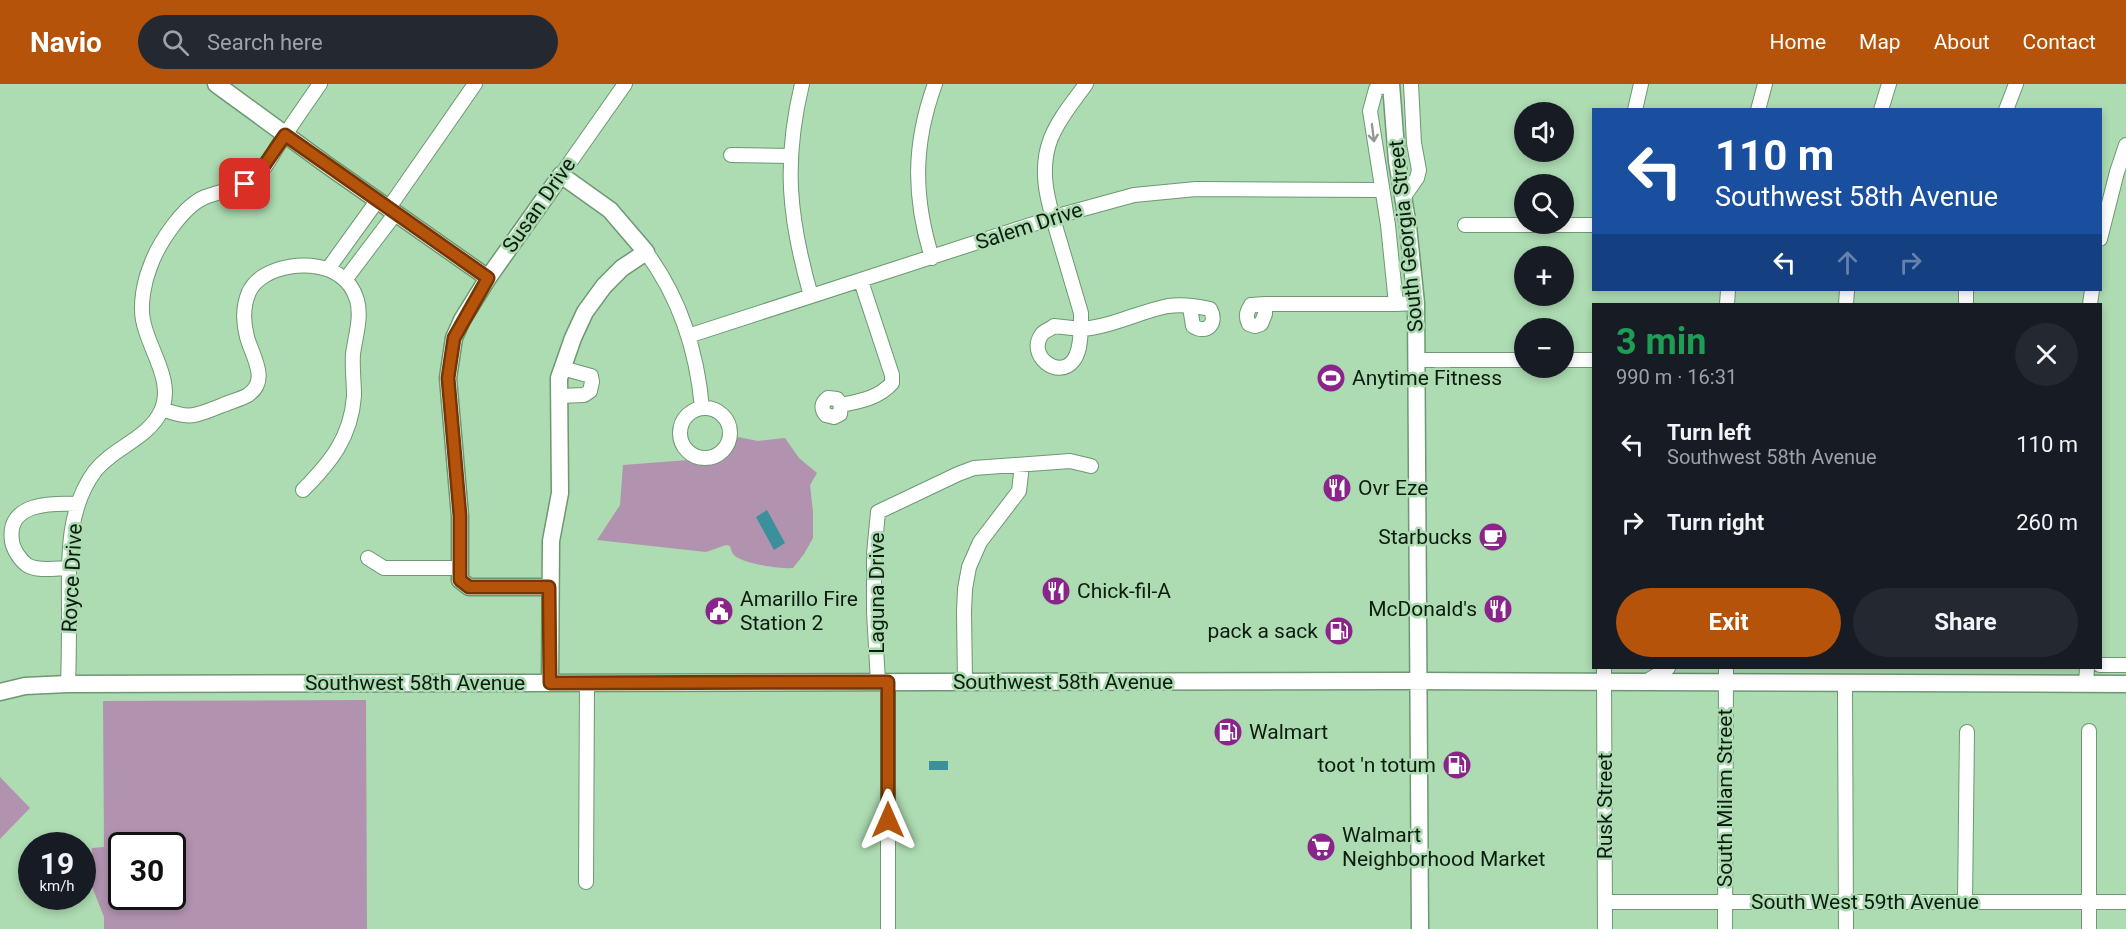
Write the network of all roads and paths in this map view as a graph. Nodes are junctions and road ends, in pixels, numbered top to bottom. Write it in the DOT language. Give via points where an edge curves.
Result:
graph roads {
  1 [pos="216,84"];
  2 [pos="320,84"];
  3 [pos="475,84"];
  4 [pos="625,84"];
  5 [pos="802,84"];
  6 [pos="935,84"];
  7 [pos="1086,84"];
  8 [pos="1390,84"];
  9 [pos="1411,84"];
  10 [pos="1641,84"];
  11 [pos="1766,84"];
  12 [pos="1888,84"];
  13 [pos="2016,84"];
  14 [pos="1635,108"];
  15 [pos="1759,108"];
  16 [pos="1882,108"];
  17 [pos="2007,108"];
  18 [pos="285,135"];
  19 [pos="2126,145"];
  20 [pos="731,155"];
  21 [pos="790,156"];
  22 [pos="561,175"];
  23 [pos="1382,190"];
  24 [pos="1403,198"];
  25 [pos="387,208"];
  26 [pos="1052,218"];
  27 [pos="1466,225"];
  28 [pos="1592,225"];
  29 [pos="2102,231"];
  30 [pos="646,252"];
  31 [pos="932,258"];
  32 [pos="328,269"];
  33 [pos="488,278"];
  34 [pos="345,280"];
  35 [pos="861,280"];
  36 [pos="811,296"];
  37 [pos="1416,303"];
  38 [pos="1265,304"];
  39 [pos="1396,304"];
  40 [pos="1190,306"];
  41 [pos="688,336"];
  42 [pos="1418,360"];
  43 [pos="1514,360"];
  44 [pos="1574,360"];
  45 [pos="1592,360"];
  46 [pos="562,368"];
  47 [pos="559,396"];
  48 [pos="842,405"];
  49 [pos="702,408"];
  50 [pos="162,409"];
  51 [pos="1022,465"];
  52 [pos="1091,466"];
  53 [pos="303,490"];
  54 [pos="78,504"];
  55 [pos="15,548"];
  56 [pos="0,549"];
  57 [pos="368,558"];
  58 [pos="69,568"];
  59 [pos="460,574"];
  60 [pos="549,587"];
  61 [pos="2102,665"];
  62 [pos="2126,665"];
  63 [pos="1666,669"];
  64 [pos="1604,675"];
  65 [pos="1726,675"];
  66 [pos="2086,676"];
  67 [pos="1417,681"];
  68 [pos="883,682"];
  69 [pos="965,682"];
  70 [pos="550,683"];
  71 [pos="587,683"];
  72 [pos="1644,683"];
  73 [pos="68,684"];
  74 [pos="1845,684"];
  75 [pos="2126,684"];
  76 [pos="0,692"];
  77 [pos="2089,731"];
  78 [pos="1967,732"];
  79 [pos="586,882"];
  80 [pos="1605,902"];
  81 [pos="1725,902"];
  82 [pos="1845,902"];
  83 [pos="1965,902"];
  84 [pos="2089,902"];
  85 [pos="2126,902"];
  86 [pos="888,929"];
  87 [pos="1420,929"];
  88 [pos="1605,929"];
  89 [pos="1725,929"];
  90 [pos="1846,929"];
  91 [pos="2089,929"];
  1 -- 18 [label="main road"];
  2 -- 18 [label="street"];
  3 -- 25 [label="street"];
  4 -- 22 [label="street, Susan Drive"];
  5 -- 21 [label="street"];
  6 -- 31 [label="street" via="917,159 920,214"];
  7 -- 26 [label="street" via="1056,127 1046,154 1045,188"];
  8 -- 23 [label="street, one-way" via="1376,89 1370,111"];
  8 -- 24 [label="main road, South Georgia Street"];
  9 -- 24 [label="street" via="1419,170"];
  10 -- 14 [label="street"];
  11 -- 15 [label="street"];
  12 -- 16 [label="street"];
  13 -- 17 [label="street"];
  18 -- 25 [label="main road"];
  18 -- 50 [label="street" via="259,173 245,184 203,198 181,215 150,266 142,319 165,389"];
  19 -- 29 [label="street"];
  20 -- 21 [label="street"];
  21 -- 36 [label="street" via="793,224"];
  22 -- 30 [label="main road" via="610,210"];
  22 -- 33 [label="main road, Susan Drive"];
  23 -- 26 [label="street, Salem Drive" via="1196,189 1115,199"];
  23 -- 39 [label="street"];
  24 -- 37 [label="main road, South Georgia Street"];
  25 -- 32 [label="street"];
  25 -- 33 [label="main road"];
  25 -- 34 [label="street"];
  26 -- 31 [label="street, Salem Drive"];
  26 -- 40 [label="street" via="1081,313 1081,329 1099,328 1168,306"];
  27 -- 28 [label="street"];
  30 -- 41 [label="street" via="678,306"];
  30 -- 46 [label="main road" via="604,286 581,321"];
  31 -- 35 [label="street, Salem Drive"];
  32 -- 34 [label="street"];
  32 -- 50 [label="street" via="289,266 260,278 250,290 244,321 260,375 257,386 248,394 195,416 183,417"];
  33 -- 59 [label="main road, Susan Drive" via="454,338 448,378 460,516"];
  34 -- 53 [label="street" via="358,304 351,415 337,452"];
  35 -- 36 [label="street, Salem Drive"];
  35 -- 48 [label="street" via="892,383 885,392"];
  36 -- 41 [label="street, Salem Drive"];
  37 -- 39 [label="street"];
  37 -- 42 [label="main road, South Georgia Street"];
  38 -- 39 [label="street"];
  41 -- 49 [label="street" via="699,375"];
  42 -- 43 [label="street"];
  42 -- 67 [label="main road, South Georgia Street"];
  44 -- 45 [label="street"];
  46 -- 47 [label="main road"];
  46 -- 47 [label="street" via="586,373 592,382 590,391 584,395"];
  47 -- 60 [label="main road" via="560,493 551,542"];
  49 -- 49 [label="street" via="722,415 730,434 720,452 700,458 690,454 680,436 685,417"];
  50 -- 54 [label="street, Royce Drive" via="145,432 105,460"];
  51 -- 52 [label="street, Laguna Drive" via="1070,461"];
  51 -- 68 [label="street, Laguna Drive" via="974,468 878,512 874,612"];
  51 -- 69 [label="street" via="1019,491 980,542 969,567 964,612"];
  54 -- 55 [label="street" via="56,503 26,510 11,530"];
  54 -- 58 [label="street, Royce Drive"];
  55 -- 56 [label="street"];
  55 -- 58 [label="street" via="27,565"];
  57 -- 59 [label="street" via="384,568"];
  58 -- 73 [label="street, Royce Drive"];
  59 -- 60 [label="main road" via="469,587"];
  60 -- 70 [label="main road"];
  61 -- 62 [label="street"];
  63 -- 72 [label="street"];
  64 -- 67 [label="main road, Southwest 58th Avenue"];
  64 -- 72 [label="main road, Southwest 58th Avenue"];
  64 -- 80 [label="street, Rusk Street"];
  65 -- 72 [label="main road, Southwest 58th Avenue"];
  65 -- 74 [label="main road, Southwest 58th Avenue"];
  65 -- 81 [label="street, South Milam Street"];
  66 -- 74 [label="main road, Southwest 58th Avenue"];
  66 -- 75 [label="main road, Southwest 58th Avenue"];
  67 -- 69 [label="main road, Southwest 58th Avenue"];
  67 -- 87 [label="main road, South Georgia Street"];
  68 -- 69 [label="main road, Southwest 58th Avenue"];
  68 -- 71 [label="main road, Southwest 58th Avenue"];
  68 -- 86 [label="street"];
  70 -- 71 [label="main road, Southwest 58th Avenue"];
  70 -- 73 [label="main road, Southwest 58th Avenue"];
  71 -- 79 [label="street"];
  73 -- 76 [label="main road, Southwest 58th Avenue" via="25,686"];
  74 -- 82 [label="street"];
  77 -- 84 [label="street"];
  78 -- 83 [label="street"];
  80 -- 81 [label="street, South West 59th Avenue"];
  80 -- 88 [label="street, Rusk Street"];
  81 -- 82 [label="street, South West 59th Avenue"];
  81 -- 89 [label="street, South Milam Street"];
  82 -- 83 [label="street, South West 59th Avenue"];
  82 -- 90 [label="street"];
  83 -- 84 [label="street, South West 59th Avenue"];
  84 -- 85 [label="street, South West 59th Avenue"];
  84 -- 91 [label="street"];
}
